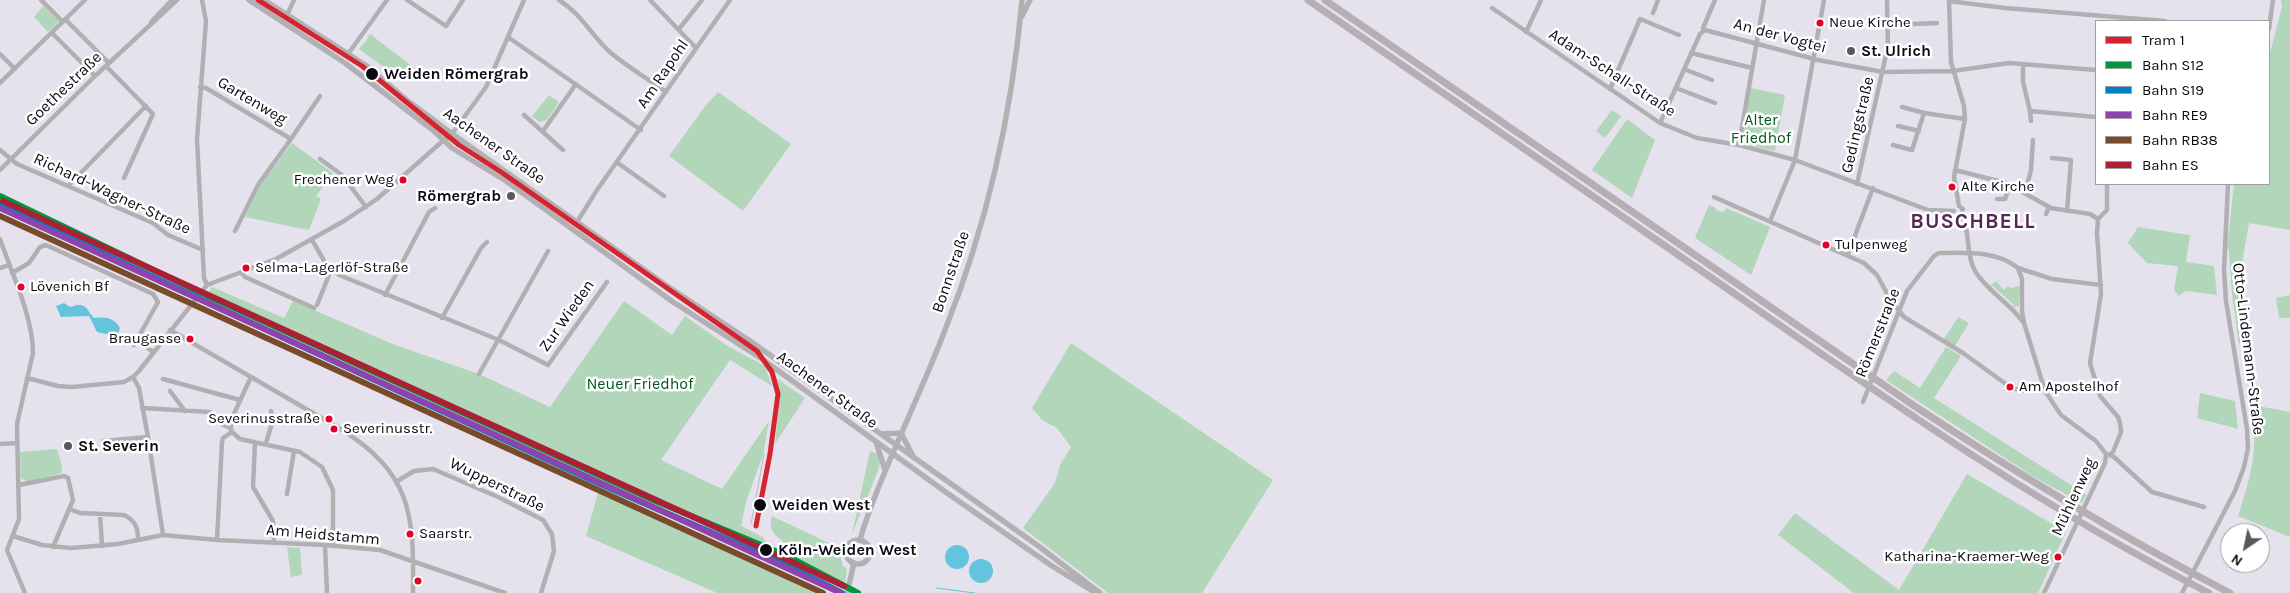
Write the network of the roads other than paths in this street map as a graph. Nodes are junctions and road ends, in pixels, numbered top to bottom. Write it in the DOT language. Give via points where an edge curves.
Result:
graph roads {
  1 [pos="40,0"];
  2 [pos="85,0"];
  3 [pos="172,0"];
  4 [pos="177,0"];
  5 [pos="202,0"];
  6 [pos="249,0"];
  7 [pos="264,0"];
  8 [pos="294,0"];
  9 [pos="387,0"];
  10 [pos="407,0"];
  11 [pos="463,0"];
  12 [pos="524,0"];
  13 [pos="560,0"];
  14 [pos="650,0"];
  15 [pos="702,0"];
  16 [pos="730,0"];
  17 [pos="1022,0"];
  18 [pos="1030,0"];
  19 [pos="1308,0"];
  20 [pos="1325,0"];
  21 [pos="1541,0"];
  22 [pos="1658,0"];
  23 [pos="1715,0"];
  24 [pos="1764,0"];
  25 [pos="1824,0"];
  26 [pos="1887,0"];
  27 [pos="1949,0"];
  28 [pos="2273,0"];
  29 [pos="1492,8"];
  30 [pos="1653,13"];
  31 [pos="287,15"];
  32 [pos="2155,20"];
  33 [pos="64,21"];
  34 [pos="1020,21"];
  35 [pos="2270,22"];
  36 [pos="1937,23"];
  37 [pos="1888,25"];
  38 [pos="147,27"];
  39 [pos="1703,28"];
  40 [pos="679,30"];
  41 [pos="1526,32"];
  42 [pos="52,33"];
  43 [pos="1679,35"];
  44 [pos="508,37"];
  45 [pos="1757,43"];
  46 [pos="696,48"];
  47 [pos="1691,52"];
  48 [pos="0,54"];
  49 [pos="348,54"];
  50 [pos="1814,58"];
  51 [pos="108,64"];
  52 [pos="2024,64"];
  53 [pos="1752,68"];
  54 [pos="15,69"];
  55 [pos="1684,69"];
  56 [pos="2095,70"];
  57 [pos="1953,71"];
  58 [pos="1883,72"];
  59 [pos="95,76"];
  60 [pos="1712,80"];
  61 [pos="0,83"];
  62 [pos="576,84"];
  63 [pos="200,86"];
  64 [pos="1676,88"];
  65 [pos="1610,89"];
  66 [pos="666,92"];
  67 [pos="320,96"];
  68 [pos="1715,103"];
  69 [pos="146,106"];
  70 [pos="1902,107"];
  71 [pos="2030,111"];
  72 [pos="1924,113"];
  73 [pos="524,115"];
  74 [pos="2095,117"];
  75 [pos="1965,119"];
  76 [pos="2031,121"];
  77 [pos="1660,123"];
  78 [pos="1898,126"];
  79 [pos="640,130"];
  80 [pos="543,131"];
  81 [pos="1919,131"];
  82 [pos="451,134"];
  83 [pos="291,139"];
  84 [pos="443,140"];
  85 [pos="2034,140"];
  86 [pos="1739,145"];
  87 [pos="1893,145"];
  88 [pos="0,150"];
  89 [pos="563,150"];
  90 [pos="2052,158"];
  91 [pos="320,159"];
  92 [pos="10,160"];
  93 [pos="1795,160"];
  94 [pos="618,163"];
  95 [pos="0,170"];
  96 [pos="1955,170"];
  97 [pos="124,178"];
  98 [pos="1857,184"];
  99 [pos="2010,185"];
  100 [pos="2107,185"];
  101 [pos="2228,185"];
  102 [pos="68,186"];
  103 [pos="1873,188"];
  104 [pos="2025,193"];
  105 [pos="664,196"];
  106 [pos="1714,197"];
  107 [pos="1997,199"];
  108 [pos="1959,206"];
  109 [pos="366,207"];
  110 [pos="2048,207"];
  111 [pos="435,208"];
  112 [pos="1954,211"];
  113 [pos="2066,211"];
  114 [pos="1960,214"];
  115 [pos="2046,214"];
  116 [pos="2098,219"];
  117 [pos="1770,221"];
  118 [pos="577,222"];
  119 [pos="564,223"];
  120 [pos="234,232"];
  121 [pos="576,233"];
  122 [pos="0,239"];
  123 [pos="312,240"];
  124 [pos="487,242"];
  125 [pos="203,250"];
  126 [pos="548,251"];
  127 [pos="1968,253"];
  128 [pos="1848,254"];
  129 [pos="9,265"];
  130 [pos="0,268"];
  131 [pos="2018,268"];
  132 [pos="331,270"];
  133 [pos="241,272"];
  134 [pos="12,273"];
  135 [pos="607,282"];
  136 [pos="207,285"];
  137 [pos="2101,285"];
  138 [pos="385,294"];
  139 [pos="684,297"];
  140 [pos="670,299"];
  141 [pos="2022,306"];
  142 [pos="1899,311"];
  143 [pos="2014,311"];
  144 [pos="442,318"];
  145 [pos="2024,323"];
  146 [pos="170,330"];
  147 [pos="498,340"];
  148 [pos="153,352"];
  149 [pos="479,374"];
  150 [pos="133,377"];
  151 [pos="250,377"];
  152 [pos="27,378"];
  153 [pos="163,379"];
  154 [pos="170,391"];
  155 [pos="2045,391"];
  156 [pos="240,400"];
  157 [pos="1863,402"];
  158 [pos="142,408"];
  159 [pos="185,411"];
  160 [pos="271,411"];
  161 [pos="231,430"];
  162 [pos="902,433"];
  163 [pos="881,434"];
  164 [pos="148,437"];
  165 [pos="103,441"];
  166 [pos="254,442"];
  167 [pos="876,442"];
  168 [pos="17,443"];
  169 [pos="266,443"];
  170 [pos="0,444"];
  171 [pos="896,445"];
  172 [pos="294,450"];
  173 [pos="892,454"];
  174 [pos="2108,454"];
  175 [pos="913,456"];
  176 [pos="886,470"];
  177 [pos="396,482"];
  178 [pos="19,485"];
  179 [pos="287,494"];
  180 [pos="2204,507"];
  181 [pos="69,509"];
  182 [pos="100,514"];
  183 [pos="163,535"];
  184 [pos="13,536"];
  185 [pos="138,540"];
  186 [pos="217,540"];
  187 [pos="860,540"];
  188 [pos="274,543"];
  189 [pos="325,545"];
  190 [pos="333,545"];
  191 [pos="53,546"];
  192 [pos="102,546"];
  193 [pos="414,561"];
  194 [pos="854,563"];
  195 [pos="484,586"];
  196 [pos="25,593"];
  197 [pos="327,593"];
  198 [pos="413,593"];
  199 [pos="482,593"];
  200 [pos="505,593"];
  201 [pos="541,593"];
  202 [pos="847,593"];
  203 [pos="1096,593"];
  204 [pos="1100,593"];
  205 [pos="2044,593"];
  206 [pos="2182,593"];
  207 [pos="2209,593"];
  208 [pos="2230,593"];
  1 -- 33 [label="street"];
  2 -- 33 [label="street"];
  3 -- 38 [label="street, Goethestraße"];
  4 -- 38 [label="street, Goethestraße"];
  5 -- 63 [label="street" via="206,21"];
  6 -- 84 [label="main road, Aachener Straße" via="340,60"];
  7 -- 31 [label="main road, Aachener Straße"];
  8 -- 31 [label="street"];
  9 -- 49 [label="street"];
  10 -- 11 [label="street" via="446,26"];
  12 -- 44 [label="street"];
  13 -- 66 [label="street" via="580,16 612,53"];
  14 -- 40 [label="street"];
  15 -- 40 [label="street"];
  16 -- 46 [label="street, Am Rapohl"];
  17 -- 34 [label="main road, Bonnstraße"];
  18 -- 34 [label="main road"];
  19 -- 207 [label="highway" via="1873,390 2014,483"];
  20 -- 208 [label="highway" via="1999,462 2088,516"];
  21 -- 41 [label="street"];
  22 -- 30 [label="street"];
  23 -- 39 [label="street"];
  24 -- 45 [label="street"];
  25 -- 50 [label="street"];
  26 -- 37 [label="street, Gedingstraße"];
  27 -- 32 [label="street"];
  27 -- 57 [label="street"];
  28 -- 35 [label="street"];
  29 -- 41 [label="street, Adam-Schall-Straße"];
  31 -- 49 [label="main road, Aachener Straße"];
  33 -- 42 [label="street"];
  33 -- 51 [label="street"];
  34 -- 162 [label="main road, Bonnstraße" via="1012,84 984,214 952,313"];
  36 -- 37 [label="street"];
  37 -- 58 [label="street, Gedingstraße"];
  38 -- 51 [label="street, Goethestraße"];
  40 -- 46 [label="street"];
  41 -- 65 [label="street, Adam-Schall-Straße"];
  42 -- 54 [label="street"];
  42 -- 59 [label="street"];
  43 -- 65 [label="street" via="1640,19"];
  44 -- 62 [label="street"];
  44 -- 82 [label="street" via="479,99"];
  45 -- 47 [label="street, An der Vogtei" via="1706,30 1700,34"];
  45 -- 50 [label="street, An der Vogtei"];
  45 -- 53 [label="street"];
  46 -- 66 [label="street, Am Rapohl"];
  47 -- 53 [label="street"];
  47 -- 55 [label="street, An der Vogtei"];
  48 -- 54 [label="street"];
  49 -- 82 [label="main road, Aachener Straße"];
  50 -- 58 [label="street, An der Vogtei"];
  50 -- 93 [label="street"];
  51 -- 59 [label="street, Goethestraße"];
  51 -- 69 [label="street"];
  52 -- 56 [label="street, An der Vogtei"];
  52 -- 57 [label="street, An der Vogtei" via="2006,63"];
  52 -- 71 [label="street" via="2023,82"];
  53 -- 86 [label="street"];
  54 -- 61 [label="street"];
  55 -- 60 [label="street"];
  55 -- 64 [label="street, An der Vogtei"];
  57 -- 58 [label="street, An der Vogtei"];
  57 -- 75 [label="street"];
  58 -- 98 [label="street, Gedingstraße"];
  59 -- 92 [label="street, Goethestraße"];
  62 -- 79 [label="street"];
  62 -- 80 [label="street"];
  63 -- 83 [label="street, Gartenweg"];
  63 -- 125 [label="street" via="197,147"];
  64 -- 68 [label="street"];
  64 -- 77 [label="street, An der Vogtei"];
  65 -- 77 [label="street, Adam-Schall-Straße"];
  66 -- 79 [label="street, Am Rapohl"];
  67 -- 83 [label="street, Gartenweg"];
  69 -- 97 [label="street" via="152,111 153,118"];
  69 -- 102 [label="street"];
  70 -- 72 [label="street"];
  71 -- 74 [label="street"];
  71 -- 76 [label="street"];
  72 -- 75 [label="street"];
  72 -- 81 [label="street"];
  73 -- 80 [label="street"];
  75 -- 96 [label="street"];
  77 -- 86 [label="street, Adam-Schall-Straße" via="1697,138"];
  78 -- 81 [label="street"];
  79 -- 94 [label="street, Am Rapohl"];
  80 -- 89 [label="street"];
  81 -- 87 [label="street" via="1912,150"];
  82 -- 84 [label="street"];
  82 -- 118 [label="main road, Aachener Straße"];
  83 -- 120 [label="street, Gartenweg" via="258,185"];
  84 -- 109 [label="street"];
  84 -- 119 [label="main road, Aachener Straße"];
  85 -- 104 [label="street"];
  86 -- 93 [label="street, Adam-Schall-Straße"];
  88 -- 92 [label="street"];
  90 -- 113 [label="street" via="2071,160"];
  91 -- 109 [label="street" via="342,175"];
  92 -- 95 [label="street, Goethestraße"];
  92 -- 102 [label="street, Richard-Wagner-Straße"];
  93 -- 98 [label="street, Adam-Schall-Straße"];
  93 -- 117 [label="street"];
  94 -- 105 [label="street"];
  94 -- 118 [label="street, Am Rapohl"];
  96 -- 99 [label="street"];
  96 -- 108 [label="street"];
  98 -- 103 [label="street, Adam-Schall-Straße"];
  99 -- 104 [label="street"];
  99 -- 107 [label="street" via="2005,199"];
  100 -- 116 [label="street" via="2107,210"];
  101 -- 206 [label="street, Otto-Lindemann-Straße" via="2224,270 2226,301 2248,448 2235,492"];
  102 -- 125 [label="street, Richard-Wagner-Straße"];
  103 -- 112 [label="street, Adam-Schall-Straße" via="1928,210"];
  103 -- 128 [label="street"];
  104 -- 110 [label="street"];
  106 -- 117 [label="street"];
  108 -- 112 [label="street"];
  108 -- 114 [label="street" via="1962,209"];
  109 -- 123 [label="street"];
  110 -- 113 [label="street"];
  110 -- 115 [label="street"];
  111 -- 138 [label="street" via="429,212"];
  112 -- 114 [label="street"];
  113 -- 116 [label="street" via="2090,214"];
  114 -- 127 [label="street" via="1966,228"];
  116 -- 137 [label="street"];
  117 -- 128 [label="street"];
  118 -- 119 [label="main road"];
  118 -- 121 [label="main road"];
  118 -- 139 [label="main road, Aachener Straße"];
  119 -- 121 [label="main road, Aachener Straße"];
  121 -- 140 [label="main road, Aachener Straße"];
  122 -- 129 [label="street"];
  123 -- 132 [label="street"];
  123 -- 133 [label="street" via="276,259"];
  124 -- 144 [label="street"];
  125 -- 136 [label="street"];
  126 -- 147 [label="street"];
  127 -- 131 [label="street, Römerstraße" via="1991,256"];
  127 -- 142 [label="street, Römerstraße" via="1939,253 1934,256 1907,291"];
  127 -- 143 [label="street" via="1979,277"];
  128 -- 142 [label="street" via="1872,269"];
  129 -- 130 [label="street"];
  129 -- 134 [label="street"];
  131 -- 137 [label="street, Römerstraße" via="2052,279"];
  131 -- 141 [label="street" via="2022,279"];
  132 -- 133 [label="street" via="316,307"];
  132 -- 138 [label="street"];
  133 -- 136 [label="street"];
  134 -- 148 [label="street" via="29,263 40,247 46,245 154,294 158,302 136,343"];
  134 -- 152 [label="street" via="32,340 33,354"];
  135 -- 147 [label="street, Zur Wieden" via="548,365"];
  136 -- 146 [label="street"];
  137 -- 174 [label="street" via="2090,363 2100,396 2119,420 2121,429 2113,452"];
  138 -- 144 [label="street"];
  139 -- 140 [label="main road" via="686,300 682,303"];
  139 -- 163 [label="main road, Aachener Straße"];
  140 -- 167 [label="main road, Aachener Straße" via="762,359"];
  141 -- 143 [label="street" via="2019,311"];
  141 -- 145 [label="street"];
  142 -- 155 [label="street" via="2010,387 2022,391"];
  142 -- 157 [label="street, Römerstraße"];
  143 -- 145 [label="street"];
  144 -- 147 [label="street"];
  145 -- 155 [label="street, Mühlenweg"];
  146 -- 148 [label="street"];
  146 -- 151 [label="street"];
  147 -- 149 [label="street"];
  148 -- 150 [label="street"];
  150 -- 152 [label="street" via="124,382 72,387"];
  150 -- 158 [label="street" via="139,388"];
  151 -- 156 [label="street"];
  151 -- 177 [label="street" via="365,445"];
  152 -- 168 [label="street" via="17,418"];
  153 -- 156 [label="street"];
  154 -- 159 [label="street"];
  155 -- 174 [label="street, Mühlenweg" via="2061,415"];
  156 -- 161 [label="street" via="231,420"];
  158 -- 159 [label="street"];
  158 -- 164 [label="street"];
  159 -- 161 [label="street" via="212,413 218,422"];
  160 -- 169 [label="street"];
  161 -- 166 [label="street" via="240,439"];
  161 -- 186 [label="street" via="222,442"];
  162 -- 163 [label="main road"];
  162 -- 171 [label="main road, Bonnstraße"];
  162 -- 175 [label="main road"];
  163 -- 171 [label="main road, Aachener Straße"];
  164 -- 165 [label="street"];
  164 -- 183 [label="street"];
  166 -- 169 [label="street"];
  166 -- 188 [label="street" via="253,487 273,521"];
  167 -- 173 [label="main road, Aachener Straße"];
  167 -- 176 [label="main road"];
  168 -- 170 [label="street"];
  168 -- 178 [label="street"];
  169 -- 172 [label="street"];
  171 -- 173 [label="main road, Bonnstraße"];
  171 -- 175 [label="main road, Aachener Straße"];
  172 -- 179 [label="street"];
  172 -- 190 [label="street" via="317,462 331,481"];
  173 -- 176 [label="main road, Bonnstraße"];
  173 -- 203 [label="main road, Aachener Straße"];
  174 -- 180 [label="street" via="2152,492"];
  174 -- 205 [label="street, Mühlenweg"];
  175 -- 204 [label="main road, Aachener Straße"];
  176 -- 187 [label="main road, Bonnstraße"];
  177 -- 193 [label="street" via="407,504 413,528"];
  177 -- 201 [label="street, Wupperstraße" via="414,471 433,469 543,520 552,534 554,548"];
  178 -- 181 [label="street" via="66,477 73,497"];
  178 -- 184 [label="street" via="19,519"];
  181 -- 182 [label="street"];
  181 -- 191 [label="street"];
  182 -- 185 [label="street" via="130,518 138,528"];
  182 -- 192 [label="street"];
  183 -- 185 [label="street, Am Heidstamm"];
  183 -- 186 [label="street, Am Heidstamm"];
  184 -- 191 [label="street, Am Heidstamm"];
  184 -- 196 [label="street" via="5,546"];
  185 -- 192 [label="street, Am Heidstamm"];
  186 -- 188 [label="street, Am Heidstamm"];
  187 -- 194 [label="main road" via="853,541 846,550"];
  187 -- 194 [label="main road" via="868,545 870,554 862,563"];
  188 -- 189 [label="street, Am Heidstamm"];
  189 -- 190 [label="street, Am Heidstamm"];
  189 -- 197 [label="street"];
  190 -- 193 [label="street, Am Heidstamm" via="380,550"];
  191 -- 192 [label="street, Am Heidstamm"];
  193 -- 195 [label="street, Am Heidstamm"];
  193 -- 198 [label="street"];
  194 -- 202 [label="main road"];
  195 -- 199 [label="street"];
  195 -- 200 [label="street, Am Heidstamm"];
}
